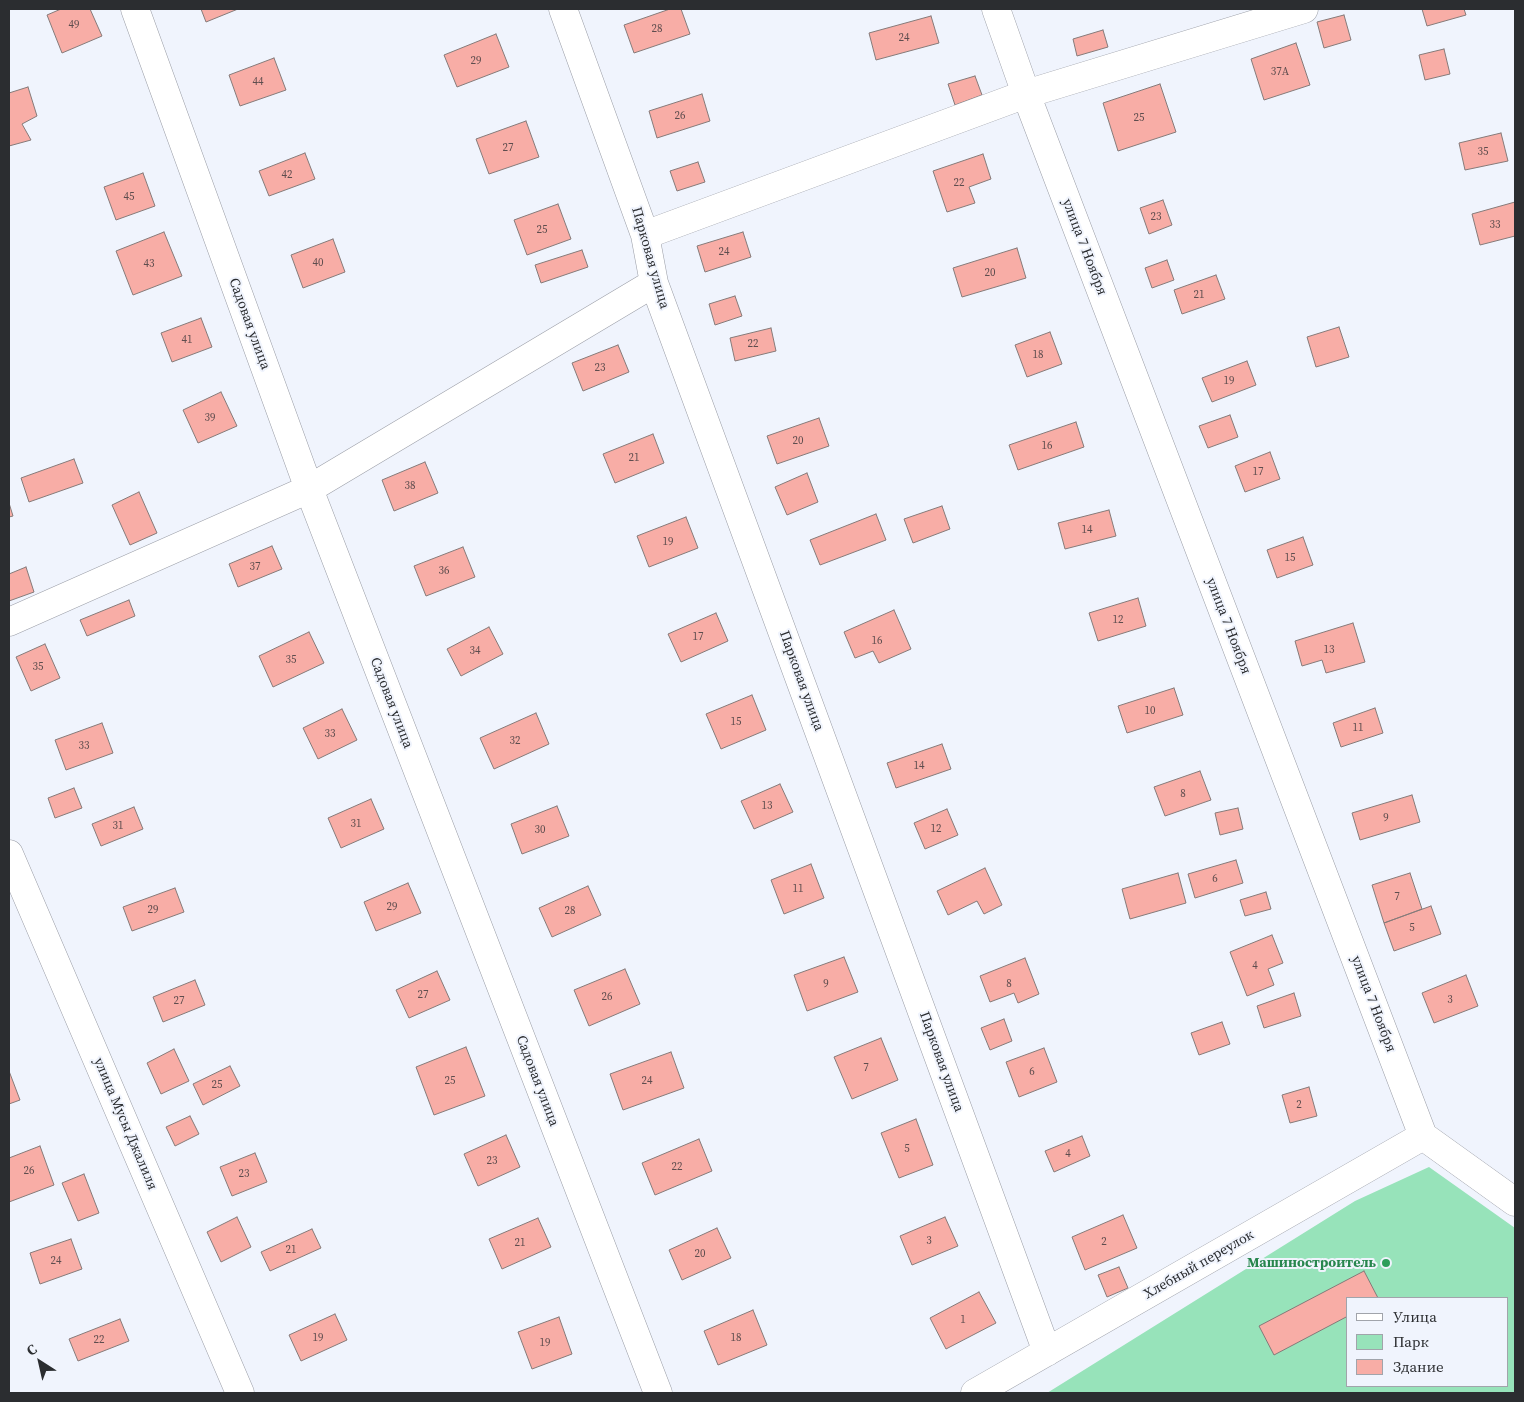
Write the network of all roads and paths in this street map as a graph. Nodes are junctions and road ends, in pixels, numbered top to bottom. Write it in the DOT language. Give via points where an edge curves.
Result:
graph roads {
  1 [pos="135,9"];
  2 [pos="563,9"];
  3 [pos="996,9"];
  4 [pos="1304,9"];
  5 [pos="1026,94"];
  6 [pos="645,235"];
  7 [pos="654,283"];
  8 [pos="309,490"];
  9 [pos="9,622"];
  10 [pos="9,854"];
  11 [pos="1423,1136"];
  12 [pos="1515,1202"];
  13 [pos="1047,1352"];
  14 [pos="240,1393"];
  15 [pos="658,1393"];
  16 [pos="975,1393"];
  1 -- 8 [label="street, Садовая улица"];
  2 -- 6 [label="street, Парковая улица"];
  3 -- 5 [label="street, улица 7 Ноября"];
  4 -- 5 [label="street"];
  5 -- 6 [label="street"];
  5 -- 11 [label="street, улица 7 Ноября"];
  6 -- 7 [label="street, Парковая улица"];
  7 -- 8 [label="street"];
  7 -- 13 [label="street, Парковая улица"];
  8 -- 9 [label="street"];
  8 -- 15 [label="street, Садовая улица"];
  10 -- 14 [label="street, улица Мусы Джалиля"];
  11 -- 12 [label="street"];
  11 -- 13 [label="street, Хлебный переулок"];
  13 -- 16 [label="street, Хлебный переулок"];
}
